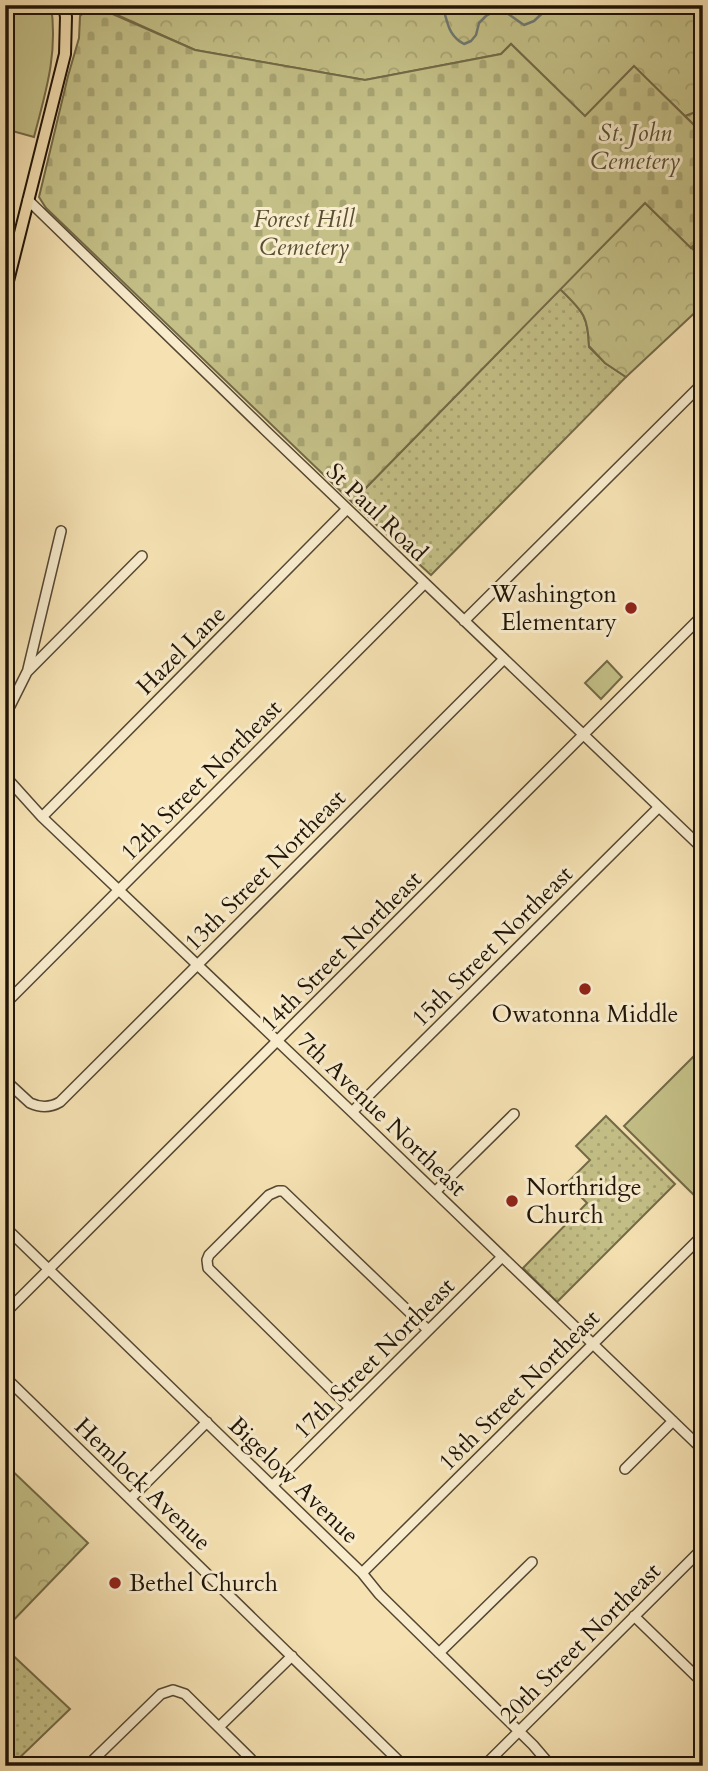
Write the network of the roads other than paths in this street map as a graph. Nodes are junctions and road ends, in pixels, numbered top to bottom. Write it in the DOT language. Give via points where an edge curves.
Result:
graph roads {
  1 [pos="64,5"];
  2 [pos="28,200"];
  3 [pos="5,293"];
  4 [pos="703,383"];
  5 [pos="347,509"];
  6 [pos="61,531"];
  7 [pos="142,556"];
  8 [pos="425,583"];
  9 [pos="703,615"];
  10 [pos="464,621"];
  11 [pos="504,659"];
  12 [pos="27,671"];
  13 [pos="5,711"];
  14 [pos="583,735"];
  15 [pos="5,776"];
  16 [pos="659,807"];
  17 [pos="41,817"];
  18 [pos="703,849"];
  19 [pos="119,890"];
  20 [pos="198,965"];
  21 [pos="5,1004"];
  22 [pos="277,1041"];
  23 [pos="5,1080"];
  24 [pos="352,1112"];
  25 [pos="514,1114"];
  26 [pos="435,1192"];
  27 [pos="5,1227"];
  28 [pos="703,1235"];
  29 [pos="502,1257"];
  30 [pos="49,1269"];
  31 [pos="5,1313"];
  32 [pos="428,1331"];
  33 [pos="593,1344"];
  34 [pos="5,1377"];
  35 [pos="350,1408"];
  36 [pos="673,1421"];
  37 [pos="207,1422"];
  38 [pos="703,1450"];
  39 [pos="625,1469"];
  40 [pos="272,1486"];
  41 [pos="130,1499"];
  42 [pos="703,1548"];
  43 [pos="532,1562"];
  44 [pos="362,1573"];
  45 [pos="634,1616"];
  46 [pos="439,1653"];
  47 [pos="292,1656"];
  48 [pos="703,1683"];
  49 [pos="219,1727"];
  50 [pos="519,1731"];
  51 [pos="253,1764"];
  52 [pos="87,1766"];
  53 [pos="404,1766"];
  54 [pos="484,1766"];
  55 [pos="551,1766"];
  1 -- 2 [label="main road" via="65,54"];
  2 -- 3 [label="main road"];
  2 -- 5 [label="street, St Paul Road"];
  4 -- 10 [label="street"];
  5 -- 8 [label="street, St Paul Road"];
  5 -- 17 [label="street, Hazel Lane"];
  6 -- 12 [label="street"];
  7 -- 12 [label="street"];
  8 -- 10 [label="street, St Paul Road"];
  8 -- 19 [label="street, 12th Street Northeast"];
  9 -- 14 [label="street, 14th Street Northeast"];
  10 -- 11 [label="street, St Paul Road"];
  11 -- 14 [label="street, St Paul Road"];
  11 -- 20 [label="street, 13th Street Northeast"];
  12 -- 13 [label="street"];
  14 -- 16 [label="street, St Paul Road"];
  14 -- 22 [label="street, 14th Street Northeast"];
  15 -- 17 [label="street, 7th Avenue Northeast"];
  16 -- 18 [label="street, St Paul Road"];
  16 -- 24 [label="street, 15th Street Northeast"];
  17 -- 19 [label="street, 7th Avenue Northeast"];
  19 -- 20 [label="street, 7th Avenue Northeast"];
  19 -- 21 [label="street, 12th Street Northeast"];
  20 -- 22 [label="street, 7th Avenue Northeast"];
  20 -- 23 [label="street, 13th Street Northeast" via="60,1102 41,1107 30,1103"];
  22 -- 24 [label="street, 7th Avenue Northeast"];
  22 -- 30 [label="street, 14th Street Northeast"];
  24 -- 26 [label="street, 7th Avenue Northeast"];
  25 -- 26 [label="street"];
  26 -- 29 [label="street, 7th Avenue Northeast"];
  27 -- 30 [label="street, Bigelow Avenue"];
  28 -- 33 [label="street, 18th Street Northeast"];
  29 -- 32 [label="street, 17th Street Northeast"];
  29 -- 33 [label="street, 7th Avenue Northeast"];
  30 -- 31 [label="street, 14th Street Northeast"];
  30 -- 37 [label="street, Bigelow Avenue"];
  32 -- 35 [label="street, 17th Street Northeast"];
  32 -- 35 [label="street" via="283,1191 270,1195 209,1255 210,1272"];
  33 -- 36 [label="street, 7th Avenue Northeast"];
  33 -- 44 [label="street, 18th Street Northeast"];
  34 -- 41 [label="street, Hemlock Avenue"];
  35 -- 40 [label="street, 17th Street Northeast"];
  36 -- 38 [label="street, 7th Avenue Northeast"];
  36 -- 39 [label="street"];
  37 -- 40 [label="street, Bigelow Avenue"];
  37 -- 41 [label="street"];
  40 -- 44 [label="street, Bigelow Avenue"];
  41 -- 47 [label="street, Hemlock Avenue"];
  42 -- 45 [label="street, 20th Street Northeast"];
  43 -- 46 [label="street"];
  44 -- 46 [label="street, Bigelow Avenue"];
  45 -- 48 [label="street"];
  45 -- 50 [label="street, 20th Street Northeast"];
  46 -- 50 [label="street, Bigelow Avenue"];
  47 -- 49 [label="street"];
  47 -- 53 [label="street, Hemlock Avenue"];
  49 -- 51 [label="street"];
  49 -- 52 [label="street" via="185,1694 167,1691"];
  50 -- 54 [label="street, 20th Street Northeast"];
  50 -- 55 [label="street, Bigelow Avenue"];
}
